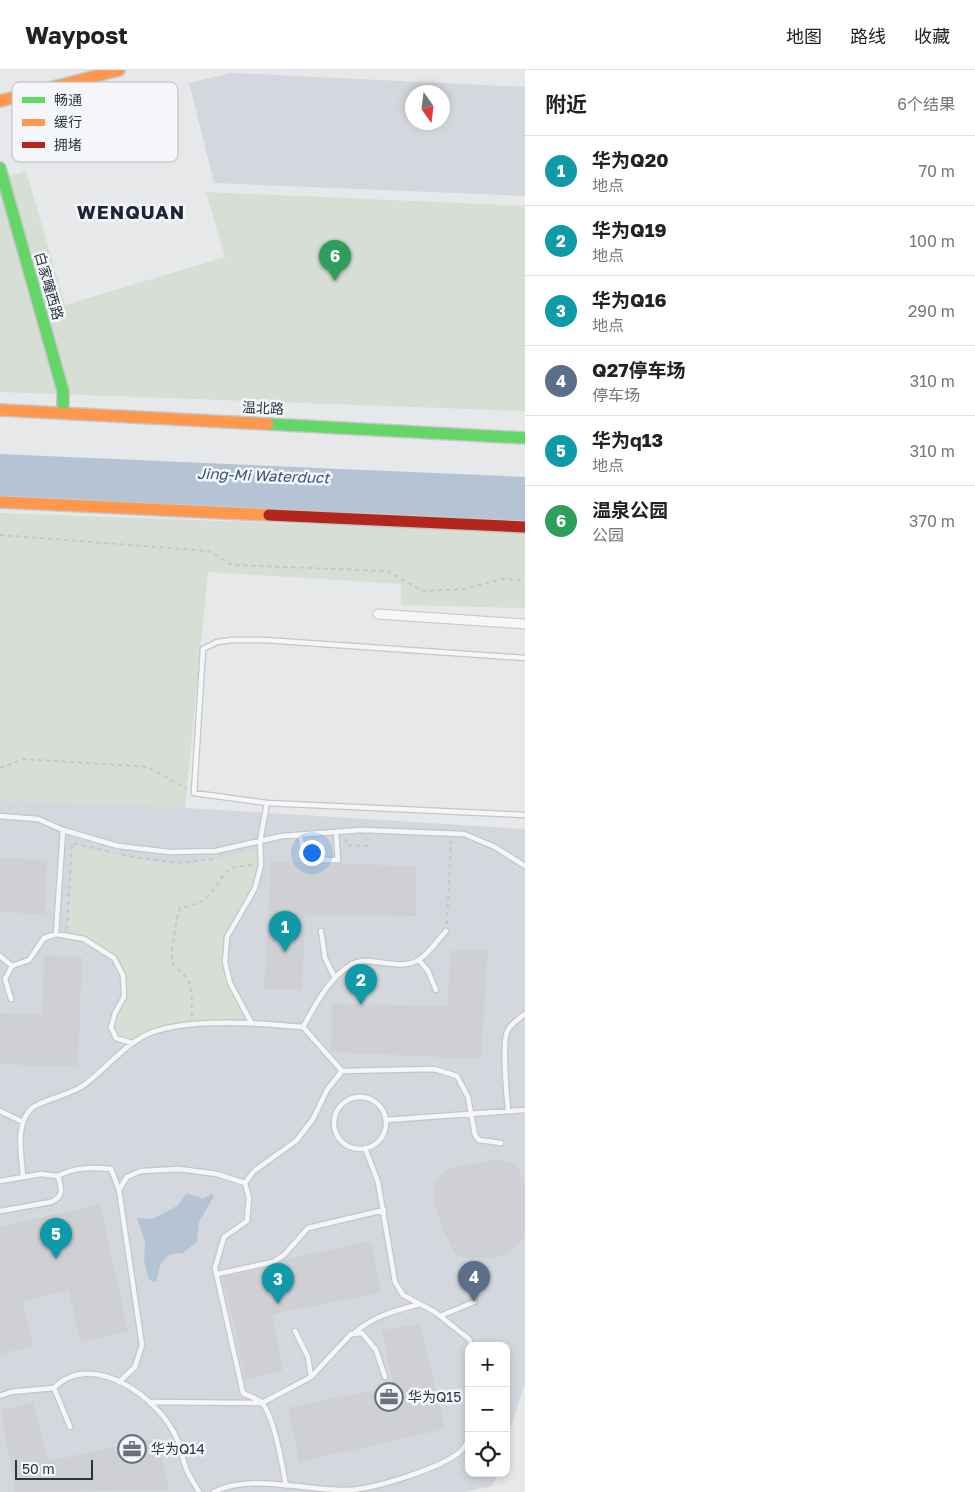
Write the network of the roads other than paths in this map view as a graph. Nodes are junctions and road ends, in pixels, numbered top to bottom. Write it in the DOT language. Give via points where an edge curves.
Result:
graph roads {
  1 [pos="119,70"];
  2 [pos="73,82"];
  3 [pos="0,168"];
  4 [pos="0,410"];
  5 [pos="64,412"];
  6 [pos="525,438"];
  7 [pos="0,502"];
  8 [pos="525,527"];
  9 [pos="378,614"];
  10 [pos="525,624"];
  11 [pos="525,658"];
  12 [pos="267,802"];
  13 [pos="525,815"];
  14 [pos="0,816"];
  15 [pos="63,830"];
  16 [pos="336,833"];
  17 [pos="300,835"];
  18 [pos="260,841"];
  19 [pos="525,866"];
  20 [pos="321,931"];
  21 [pos="446,931"];
  22 [pos="56,934"];
  23 [pos="0,956"];
  24 [pos="419,960"];
  25 [pos="12,966"];
  26 [pos="335,978"];
  27 [pos="436,990"];
  28 [pos="11,999"];
  29 [pos="525,1014"];
  30 [pos="252,1024"];
  31 [pos="303,1027"];
  32 [pos="132,1043"];
  33 [pos="342,1072"];
  34 [pos="525,1110"];
  35 [pos="0,1111"];
  36 [pos="508,1111"];
  37 [pos="473,1114"];
  38 [pos="386,1120"];
  39 [pos="23,1122"];
  40 [pos="500,1143"];
  41 [pos="366,1148"];
  42 [pos="58,1176"];
  43 [pos="23,1177"];
  44 [pos="0,1181"];
  45 [pos="245,1183"];
  46 [pos="120,1190"];
  47 [pos="384,1210"];
  48 [pos="0,1212"];
  49 [pos="216,1274"];
  50 [pos="474,1302"];
  51 [pos="420,1304"];
  52 [pos="440,1316"];
  53 [pos="295,1331"];
  54 [pos="352,1334"];
  55 [pos="470,1342"];
  56 [pos="311,1377"];
  57 [pos="385,1377"];
  58 [pos="119,1382"];
  59 [pos="54,1388"];
  60 [pos="0,1396"];
  61 [pos="151,1402"];
  62 [pos="262,1403"];
  63 [pos="70,1427"];
  64 [pos="465,1445"];
  65 [pos="286,1486"];
  66 [pos="199,1492"];
  67 [pos="214,1492"];
  1 -- 2 [label="street"];
  3 -- 5 [label="street, 白家疃西路" via="63,391"];
  4 -- 5 [label="street, 温北路"];
  5 -- 6 [label="street, 温北路"];
  7 -- 8 [label="street"];
  9 -- 10 [label="street"];
  11 -- 12 [label="lane" via="265,640 217,642 203,649 194,793"];
  12 -- 13 [label="lane"];
  12 -- 18 [label="lane"];
  14 -- 15 [label="lane" via="38,819"];
  15 -- 18 [label="lane" via="118,846 170,852 216,852"];
  15 -- 22 [label="lane"];
  16 -- 17 [label="lane"];
  16 -- 17 [label="lane" via="338,860 305,860"];
  16 -- 19 [label="lane" via="362,830 464,834 495,847"];
  17 -- 18 [label="lane"];
  18 -- 30 [label="lane" via="261,865 255,888 227,937 225,962 230,983"];
  20 -- 26 [label="lane" via="325,958"];
  21 -- 24 [label="lane"];
  22 -- 25 [label="lane" via="44,938 29,960"];
  22 -- 32 [label="lane" via="84,939 114,958 123,975 124,997 111,1027 116,1038"];
  23 -- 25 [label="lane"];
  24 -- 26 [label="lane" via="405,964 366,961 350,965"];
  24 -- 27 [label="lane"];
  25 -- 28 [label="lane" via="5,979"];
  26 -- 31 [label="lane"];
  29 -- 36 [label="lane" via="507,1031"];
  30 -- 31 [label="lane"];
  30 -- 32 [label="lane" via="181,1024 144,1035"];
  31 -- 33 [label="lane"];
  32 -- 39 [label="lane" via="97,1076 74,1092 32,1107"];
  33 -- 37 [label="lane" via="434,1069 457,1076"];
  33 -- 45 [label="lane" via="327,1090 313,1119 296,1142 254,1171"];
  34 -- 36 [label="lane"];
  35 -- 39 [label="lane"];
  36 -- 37 [label="lane"];
  37 -- 38 [label="lane"];
  37 -- 40 [label="lane" via="479,1140"];
  38 -- 41 [label="lane" via="382,1136"];
  38 -- 41 [label="lane" via="379,1105 372,1100 355,1097 340,1106 334,1122 340,1138 354,1148"];
  39 -- 43 [label="lane" via="20,1138"];
  41 -- 47 [label="lane"];
  42 -- 43 [label="lane"];
  42 -- 46 [label="lane" via="70,1170 111,1169"];
  42 -- 48 [label="lane" via="62,1191 59,1198"];
  43 -- 44 [label="lane"];
  45 -- 46 [label="lane" via="217,1174 179,1169 141,1171 127,1177"];
  45 -- 49 [label="lane" via="249,1198 247,1221 224,1237"];
  46 -- 58 [label="lane" via="142,1345 134,1367"];
  47 -- 49 [label="lane" via="308,1228 284,1255 272,1262"];
  47 -- 51 [label="lane" via="395,1282 403,1295"];
  49 -- 62 [label="lane" via="243,1393"];
  50 -- 52 [label="lane"];
  51 -- 52 [label="lane"];
  51 -- 54 [label="lane" via="383,1314 364,1323"];
  52 -- 55 [label="lane"];
  53 -- 56 [label="lane" via="308,1356"];
  54 -- 56 [label="lane"];
  54 -- 57 [label="lane" via="362,1333 376,1350"];
  56 -- 62 [label="lane"];
  58 -- 59 [label="lane" via="100,1373 62,1380"];
  58 -- 61 [label="lane"];
  59 -- 60 [label="lane"];
  59 -- 63 [label="lane"];
  61 -- 62 [label="lane"];
  61 -- 66 [label="lane" via="177,1438 186,1470"];
  62 -- 65 [label="lane" via="275,1436"];
  64 -- 65 [label="lane" via="462,1450 419,1474 348,1490"];
  65 -- 67 [label="lane" via="225,1486"];
}
